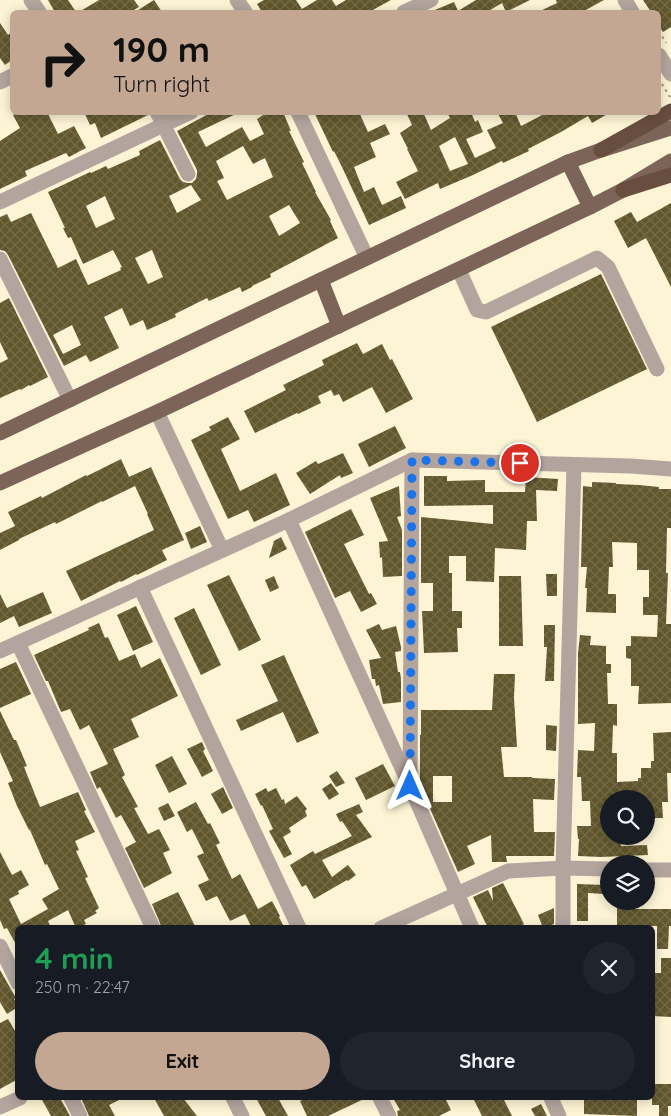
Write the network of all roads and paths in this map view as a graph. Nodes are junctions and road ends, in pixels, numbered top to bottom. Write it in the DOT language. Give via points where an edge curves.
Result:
graph roads {
  1 [pos="431,0"];
  2 [pos="408,10"];
  3 [pos="663,50"];
  4 [pos="671,74"];
  5 [pos="661,82"];
  6 [pos="671,99"];
  7 [pos="671,111"];
  8 [pos="178,115"];
  9 [pos="299,115"];
  10 [pos="161,119"];
  11 [pos="671,128"];
  12 [pos="601,150"];
  13 [pos="671,161"];
  14 [pos="568,162"];
  15 [pos="188,174"];
  16 [pos="671,175"];
  17 [pos="623,190"];
  18 [pos="0,202"];
  19 [pos="590,207"];
  20 [pos="367,258"];
  21 [pos="0,259"];
  22 [pos="458,270"];
  23 [pos="321,280"];
  24 [pos="339,326"];
  25 [pos="657,369"];
  26 [pos="70,400"];
  27 [pos="158,412"];
  28 [pos="0,433"];
  29 [pos="412,460"];
  30 [pos="574,464"];
  31 [pos="671,470"];
  32 [pos="0,483"];
  33 [pos="288,520"];
  34 [pos="222,550"];
  35 [pos="140,587"];
  36 [pos="18,643"];
  37 [pos="0,651"];
  38 [pos="410,786"];
  39 [pos="563,868"];
  40 [pos="600,869"];
  41 [pos="655,870"];
  42 [pos="671,870"];
  43 [pos="456,893"];
  44 [pos="152,925"];
  45 [pos="298,925"];
  46 [pos="387,925"];
  47 [pos="471,925"];
  48 [pos="563,925"];
  49 [pos="0,946"];
  50 [pos="15,978"];
  51 [pos="16,1100"];
  52 [pos="72,1100"];
  53 [pos="234,1100"];
  54 [pos="381,1100"];
  55 [pos="551,1100"];
  56 [pos="564,1100"];
  57 [pos="0,1107"];
  58 [pos="80,1116"];
  59 [pos="242,1116"];
  60 [pos="389,1116"];
  61 [pos="559,1116"];
  62 [pos="564,1116"];
  1 -- 2 [label="street"];
  3 -- 4 [label="street"];
  5 -- 6 [label="path"];
  7 -- 12 [label="highway"];
  8 -- 10 [label="street"];
  9 -- 20 [label="street"];
  10 -- 15 [label="street"];
  10 -- 18 [label="street"];
  11 -- 12 [label="main road"];
  12 -- 14 [label="main road"];
  13 -- 17 [label="main road"];
  14 -- 19 [label="main road"];
  14 -- 20 [label="main road"];
  16 -- 17 [label="highway"];
  17 -- 19 [label="main road"];
  19 -- 22 [label="main road"];
  20 -- 23 [label="main road"];
  21 -- 26 [label="street"];
  22 -- 24 [label="main road"];
  22 -- 25 [label="street" via="477,310 486,312 597,258 608,267"];
  23 -- 24 [label="main road"];
  23 -- 26 [label="main road"];
  24 -- 27 [label="main road"];
  26 -- 28 [label="main road"];
  27 -- 32 [label="main road"];
  27 -- 34 [label="street"];
  29 -- 30 [label="street"];
  29 -- 33 [label="street"];
  29 -- 38 [label="street"];
  30 -- 31 [label="street"];
  30 -- 39 [label="street"];
  33 -- 34 [label="street"];
  33 -- 38 [label="street"];
  34 -- 35 [label="street"];
  35 -- 36 [label="street"];
  35 -- 45 [label="street"];
  36 -- 37 [label="street"];
  36 -- 44 [label="street"];
  38 -- 43 [label="street"];
  39 -- 40 [label="street"];
  39 -- 43 [label="street" via="508,870"];
  39 -- 48 [label="street"];
  41 -- 42 [label="street"];
  43 -- 46 [label="street"];
  43 -- 47 [label="street"];
  49 -- 50 [label="street"];
  51 -- 57 [label="street"];
  52 -- 58 [label="street"];
  53 -- 59 [label="street"];
  54 -- 60 [label="street"];
  55 -- 61 [label="street"];
  56 -- 62 [label="street"];
}
